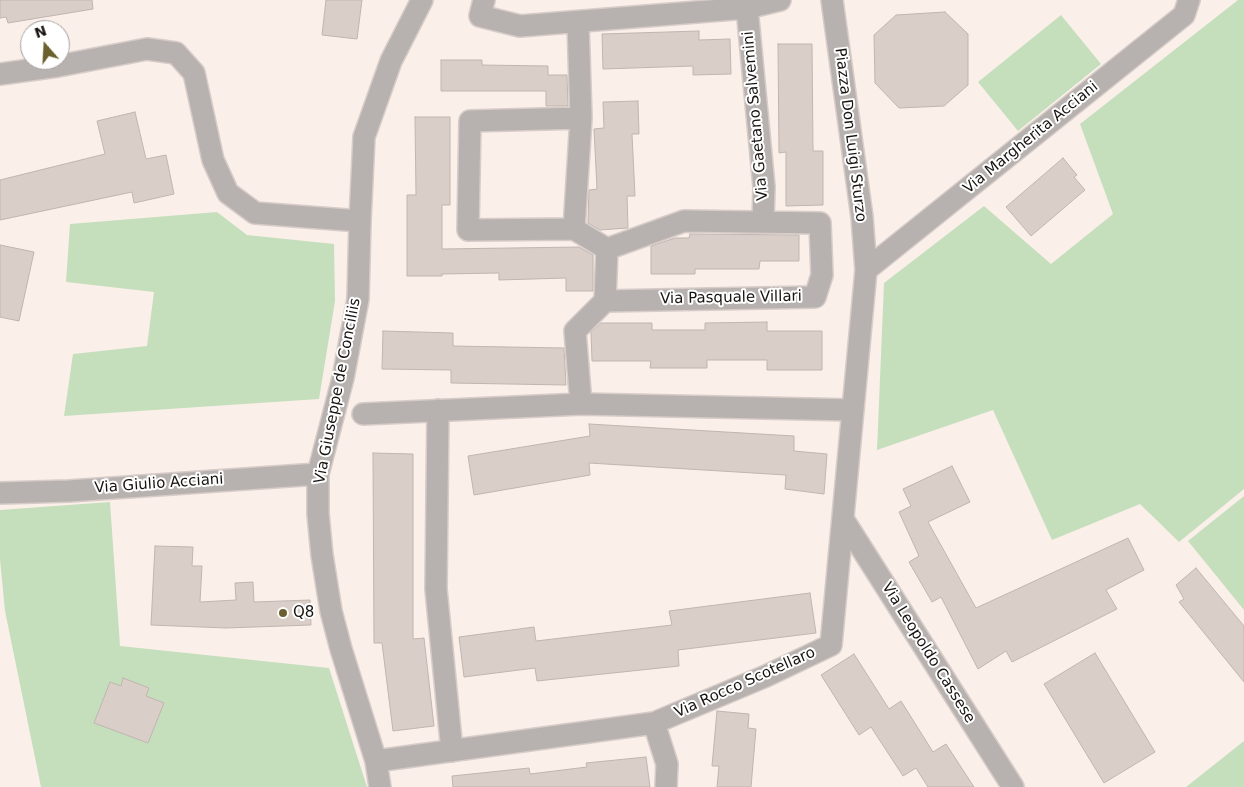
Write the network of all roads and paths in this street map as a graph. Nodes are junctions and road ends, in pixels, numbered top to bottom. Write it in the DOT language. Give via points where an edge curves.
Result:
graph roads {
  1 [pos="422,0"];
  2 [pos="484,0"];
  3 [pos="780,0"];
  4 [pos="832,0"];
  5 [pos="1189,0"];
  6 [pos="745,4"];
  7 [pos="578,22"];
  8 [pos="0,74"];
  9 [pos="581,118"];
  10 [pos="360,221"];
  11 [pos="763,222"];
  12 [pos="574,229"];
  13 [pos="608,249"];
  14 [pos="866,270"];
  15 [pos="605,301"];
  16 [pos="581,404"];
  17 [pos="438,410"];
  18 [pos="853,410"];
  19 [pos="363,414"];
  20 [pos="318,474"];
  21 [pos="0,493"];
  22 [pos="843,519"];
  23 [pos="654,723"];
  24 [pos="452,751"];
  25 [pos="376,761"];
  26 [pos="380,787"];
  27 [pos="666,787"];
  28 [pos="1013,787"];
  1 -- 10 [label="street, Via Giuseppe de Conciliis" via="390,61 364,137"];
  2 -- 7 [label="street" via="480,16 520,26"];
  3 -- 6 [label="street"];
  4 -- 14 [label="street, Piazza Don Luigi Sturzo" via="862,217"];
  5 -- 14 [label="street, Via Margherita Acciani" via="1184,15"];
  6 -- 7 [label="street"];
  6 -- 11 [label="street, Via Gaetano Salvemini" via="764,187"];
  7 -- 9 [label="street"];
  8 -- 10 [label="street" via="147,49 176,54 194,73 213,160 228,193 255,213"];
  9 -- 12 [label="street"];
  9 -- 12 [label="street" via="470,121 468,230"];
  10 -- 20 [label="street, Via Giuseppe de Conciliis" via="358,299 343,378"];
  11 -- 13 [label="street, Via Gaetano Salvemini" via="684,221"];
  11 -- 15 [label="street, Via Pasquale Villari" via="820,223 822,275 815,297"];
  12 -- 13 [label="street"];
  13 -- 15 [label="street"];
  14 -- 18 [label="street, Via Rocco Scotellaro"];
  15 -- 16 [label="street" via="575,331"];
  16 -- 17 [label="street"];
  16 -- 18 [label="street"];
  17 -- 19 [label="street"];
  17 -- 24 [label="street" via="436,589"];
  18 -- 22 [label="street, Via Rocco Scotellaro"];
  20 -- 21 [label="street, Via Giulio Acciani"];
  20 -- 25 [label="street, Via Giuseppe de Conciliis" via="318,514 331,611"];
  22 -- 23 [label="street, Via Rocco Scotellaro" via="831,645"];
  22 -- 28 [label="street, Via Leopoldo Cassese"];
  23 -- 24 [label="street, Via Rocco Scotellaro"];
  23 -- 27 [label="street" via="668,764"];
  24 -- 25 [label="street, Via Rocco Scotellaro"];
  25 -- 26 [label="street, Via Giuseppe de Conciliis"];
}
